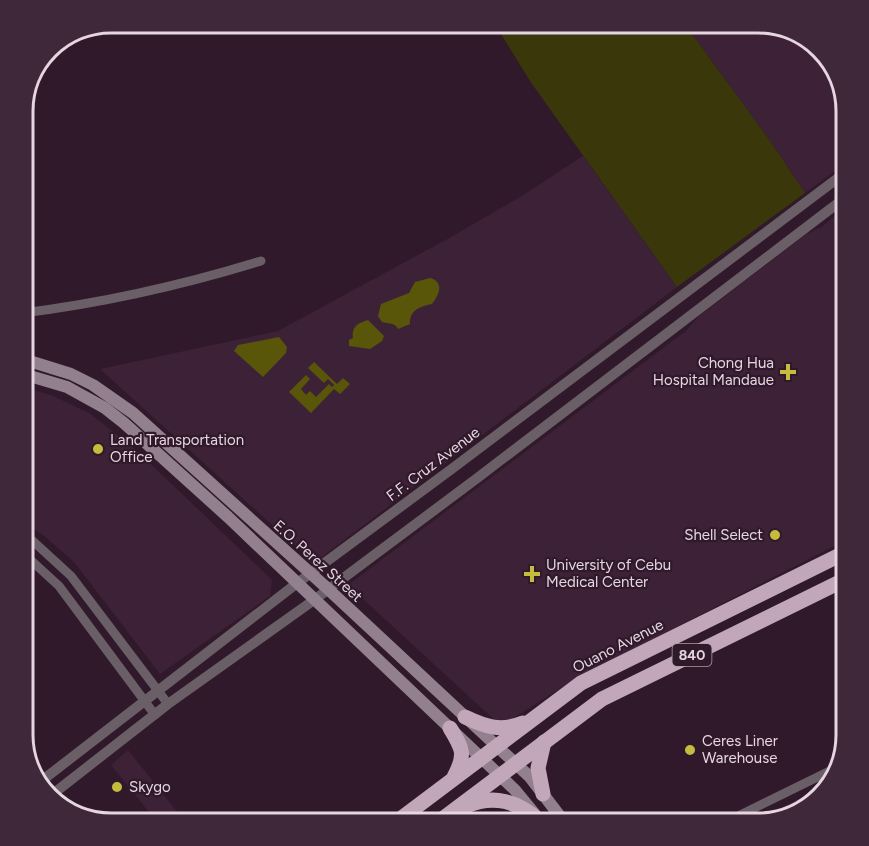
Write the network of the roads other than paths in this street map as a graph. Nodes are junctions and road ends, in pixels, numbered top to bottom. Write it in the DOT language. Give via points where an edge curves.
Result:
graph roads {
  1 [pos="836,180"];
  2 [pos="836,205"];
  3 [pos="261,261"];
  4 [pos="33,312"];
  5 [pos="33,362"];
  6 [pos="33,377"];
  7 [pos="159,436"];
  8 [pos="150,447"];
  9 [pos="33,542"];
  10 [pos="836,557"];
  11 [pos="33,563"];
  12 [pos="310,574"];
  13 [pos="793,579"];
  14 [pos="296,584"];
  15 [pos="836,584"];
  16 [pos="328,589"];
  17 [pos="806,599"];
  18 [pos="314,600"];
  19 [pos="157,692"];
  20 [pos="144,702"];
  21 [pos="168,704"];
  22 [pos="155,715"];
  23 [pos="539,715"];
  24 [pos="465,717"];
  25 [pos="450,728"];
  26 [pos="543,742"];
  27 [pos="498,747"];
  28 [pos="482,759"];
  29 [pos="516,763"];
  30 [pos="827,773"];
  31 [pos="500,775"];
  32 [pos="46,778"];
  33 [pos="453,781"];
  34 [pos="57,791"];
  35 [pos="543,794"];
  36 [pos="410,813"];
  37 [pos="450,813"];
  38 [pos="529,813"];
  39 [pos="534,813"];
  40 [pos="557,813"];
  41 [pos="746,813"];
  1 -- 12 [label="street, F.F. Cruz Avenue"];
  2 -- 16 [label="street"];
  3 -- 4 [label="street" via="141,293"];
  5 -- 7 [label="main road, E.O. Perez Street" via="93,385"];
  6 -- 8 [label="main road, E.O. Perez Street" via="86,397"];
  7 -- 8 [label="main road"];
  7 -- 12 [label="main road, E.O. Perez Street"];
  8 -- 14 [label="main road, E.O. Perez Street"];
  9 -- 19 [label="street" via="71,576"];
  10 -- 13 [label="highway, Ouano Avenue / 840"];
  11 -- 20 [label="street" via="59,586"];
  12 -- 14 [label="street, F.F. Cruz Avenue"];
  12 -- 16 [label="main road, E.O. Perez Street"];
  13 -- 17 [label="highway"];
  13 -- 23 [label="highway, Ouano Avenue / 840" via="581,683"];
  14 -- 18 [label="main road, E.O. Perez Street"];
  14 -- 19 [label="street, F.F. Cruz Avenue"];
  15 -- 17 [label="highway, 840"];
  16 -- 18 [label="street"];
  16 -- 24 [label="main road, E.O. Perez Street"];
  17 -- 26 [label="highway, 840" via="602,699"];
  18 -- 21 [label="street"];
  18 -- 25 [label="main road, E.O. Perez Street"];
  19 -- 20 [label="street, F.F. Cruz Avenue"];
  19 -- 21 [label="street"];
  20 -- 22 [label="street"];
  20 -- 32 [label="street, F.F. Cruz Avenue"];
  21 -- 22 [label="street"];
  22 -- 34 [label="street"];
  23 -- 24 [label="highway" via="502,729"];
  23 -- 27 [label="highway, Ouano Avenue / 840"];
  24 -- 27 [label="main road, E.O. Perez Street"];
  25 -- 28 [label="main road, E.O. Perez Street"];
  25 -- 33 [label="highway" via="463,754"];
  26 -- 29 [label="highway, 840"];
  26 -- 35 [label="highway" via="538,768"];
  27 -- 28 [label="highway, Ouano Avenue / 840"];
  27 -- 29 [label="main road, E.O. Perez Street"];
  28 -- 31 [label="main road, E.O. Perez Street"];
  28 -- 33 [label="highway, Ouano Avenue / 840"];
  29 -- 31 [label="highway, 840"];
  29 -- 35 [label="main road, E.O. Perez Street"];
  30 -- 41 [label="street"];
  31 -- 37 [label="highway, 840"];
  31 -- 39 [label="main road, E.O. Perez Street"];
  33 -- 36 [label="highway, Ouano Avenue / 840"];
  35 -- 40 [label="main road, E.O. Perez Street"];
  37 -- 38 [label="highway" via="474,802 496,799 519,805"];
}
